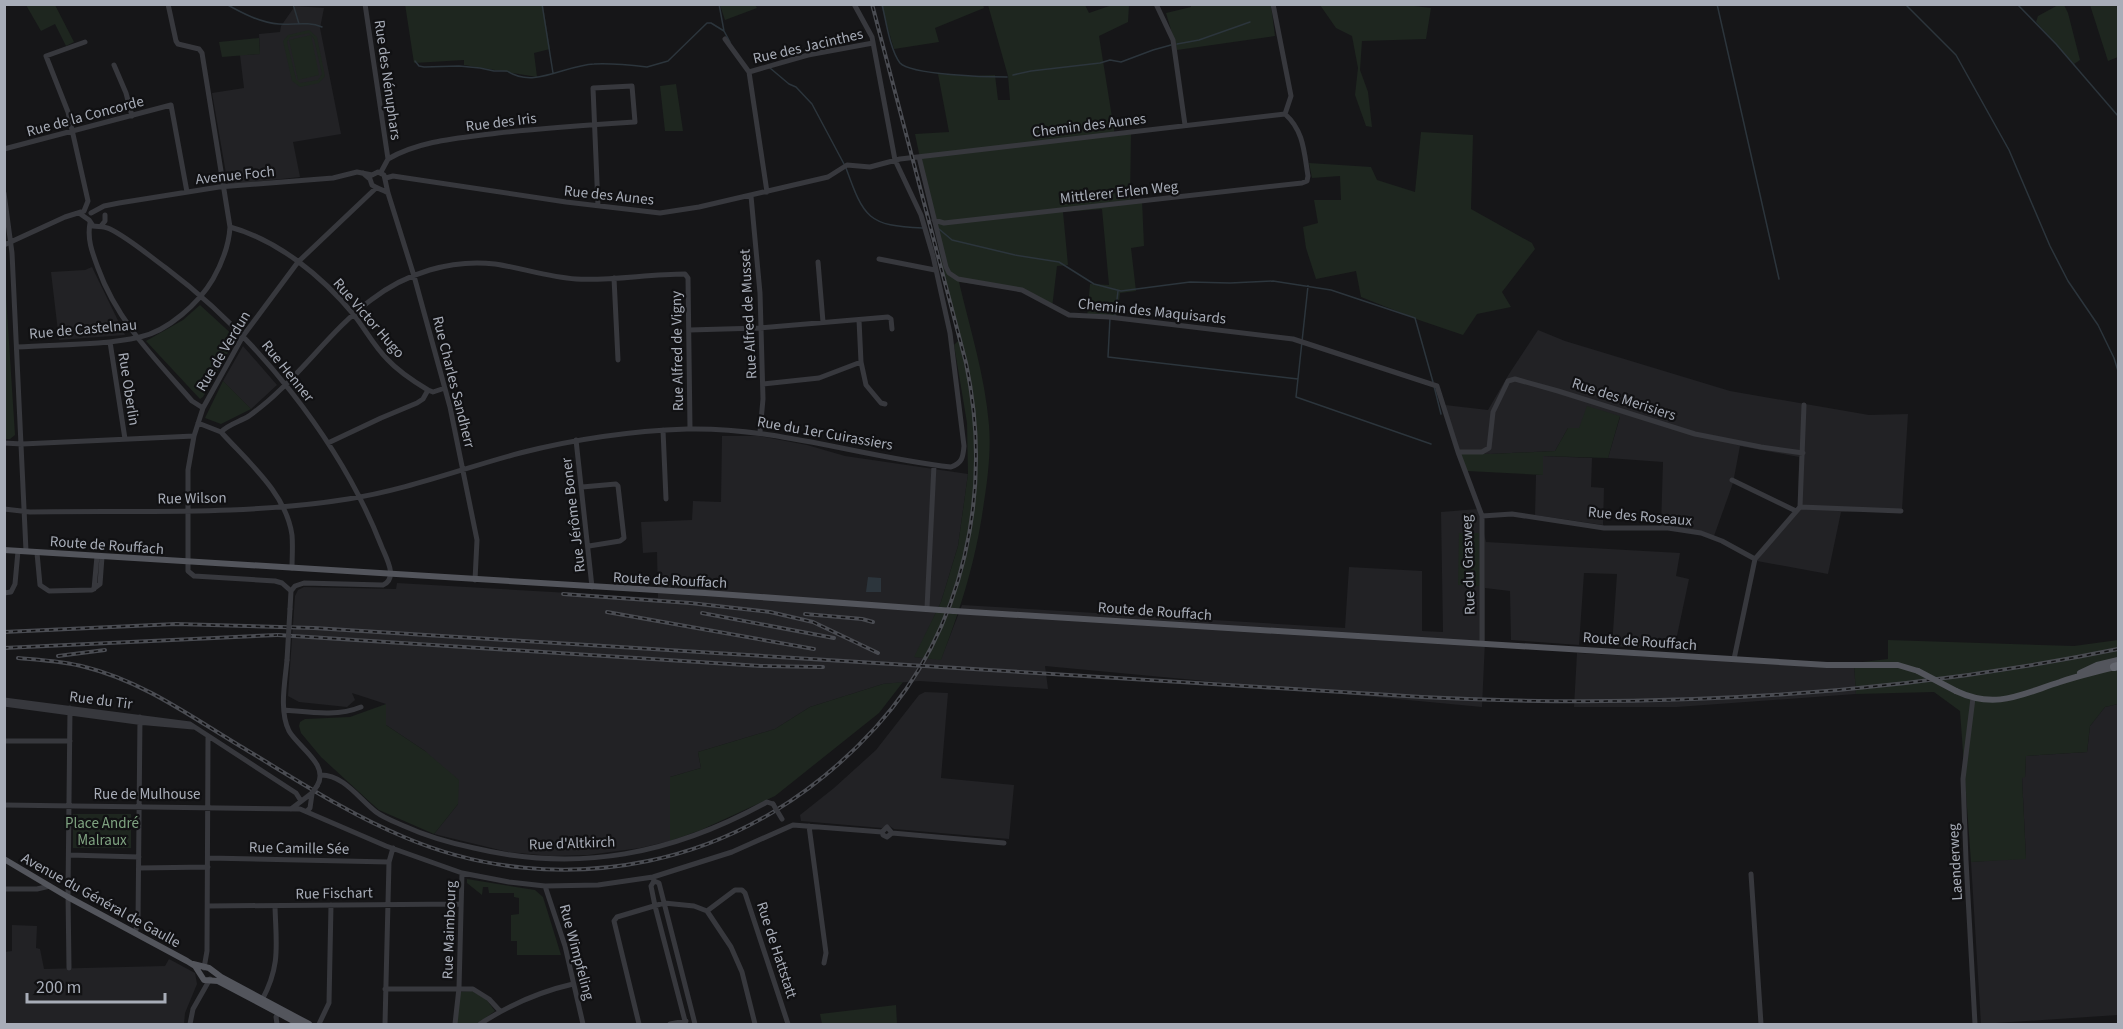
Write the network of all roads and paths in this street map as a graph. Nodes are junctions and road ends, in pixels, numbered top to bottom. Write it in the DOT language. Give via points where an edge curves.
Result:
graph roads {
  1 [pos="168,4"];
  2 [pos="854,4"];
  3 [pos="1156,4"];
  4 [pos="1273,4"];
  5 [pos="365,5"];
  6 [pos="725,39"];
  7 [pos="85,42"];
  8 [pos="873,43"];
  9 [pos="114,65"];
  10 [pos="748,72"];
  11 [pos="1285,114"];
  12 [pos="132,116"];
  13 [pos="594,124"];
  14 [pos="1185,125"];
  15 [pos="73,132"];
  16 [pos="4,149"];
  17 [pos="919,157"];
  18 [pos="388,159"];
  19 [pos="895,160"];
  20 [pos="381,172"];
  21 [pos="377,183"];
  22 [pos="224,186"];
  23 [pos="187,192"];
  24 [pos="767,192"];
  25 [pos="4,193"];
  26 [pos="751,196"];
  27 [pos="110,206"];
  28 [pos="598,206"];
  29 [pos="98,211"];
  30 [pos="82,212"];
  31 [pos="90,219"];
  32 [pos="934,220"];
  33 [pos="102,222"];
  34 [pos="230,227"];
  35 [pos="90,234"];
  36 [pos="11,242"];
  37 [pos="4,245"];
  38 [pos="879,259"];
  39 [pos="298,262"];
  40 [pos="818,262"];
  41 [pos="935,270"];
  42 [pos="414,276"];
  43 [pos="614,278"];
  44 [pos="201,296"];
  45 [pos="354,315"];
  46 [pos="858,320"];
  47 [pos="823,322"];
  48 [pos="760,328"];
  49 [pos="892,329"];
  50 [pos="689,330"];
  51 [pos="243,336"];
  52 [pos="136,338"];
  53 [pos="110,342"];
  54 [pos="16,347"];
  55 [pos="618,360"];
  56 [pos="861,362"];
  57 [pos="763,384"];
  58 [pos="285,385"];
  59 [pos="1437,386"];
  60 [pos="445,388"];
  61 [pos="428,390"];
  62 [pos="885,404"];
  63 [pos="1804,405"];
  64 [pos="203,408"];
  65 [pos="198,423"];
  66 [pos="690,429"];
  67 [pos="663,430"];
  68 [pos="221,432"];
  69 [pos="760,432"];
  70 [pos="194,436"];
  71 [pos="124,439"];
  72 [pos="576,440"];
  73 [pos="4,443"];
  74 [pos="327,443"];
  75 [pos="22,444"];
  76 [pos="1458,452"];
  77 [pos="1803,453"];
  78 [pos="934,465"];
  79 [pos="463,471"];
  80 [pos="1732,480"];
  81 [pos="582,487"];
  82 [pos="359,497"];
  83 [pos="666,499"];
  84 [pos="283,507"];
  85 [pos="4,508"];
  86 [pos="1798,509"];
  87 [pos="187,510"];
  88 [pos="25,511"];
  89 [pos="1901,511"];
  90 [pos="1482,516"];
  91 [pos="589,546"];
  92 [pos="26,551"];
  93 [pos="4,552"];
  94 [pos="17,553"];
  95 [pos="38,553"];
  96 [pos="100,556"];
  97 [pos="1755,559"];
  98 [pos="189,562"];
  99 [pos="292,568"];
  100 [pos="391,575"];
  101 [pos="475,580"];
  102 [pos="592,587"];
  103 [pos="291,591"];
  104 [pos="4,593"];
  105 [pos="927,608"];
  106 [pos="1482,643"];
  107 [pos="1734,659"];
  108 [pos="2116,663"];
  109 [pos="1973,698"];
  110 [pos="5,702"];
  111 [pos="361,707"];
  112 [pos="284,710"];
  113 [pos="70,711"];
  114 [pos="140,720"];
  115 [pos="208,737"];
  116 [pos="4,741"];
  117 [pos="70,741"];
  118 [pos="321,774"];
  119 [pos="4,805"];
  120 [pos="305,805"];
  121 [pos="69,806"];
  122 [pos="138,807"];
  123 [pos="207,807"];
  124 [pos="787,826"];
  125 [pos="809,826"];
  126 [pos="1004,843"];
  127 [pos="393,848"];
  128 [pos="69,855"];
  129 [pos="139,857"];
  130 [pos="208,858"];
  131 [pos="4,859"];
  132 [pos="389,862"];
  133 [pos="208,867"];
  134 [pos="139,868"];
  135 [pos="462,873"];
  136 [pos="1751,874"];
  137 [pos="654,879"];
  138 [pos="50,886"];
  139 [pos="545,886"];
  140 [pos="4,889"];
  141 [pos="68,897"];
  142 [pos="460,903"];
  143 [pos="664,903"];
  144 [pos="331,905"];
  145 [pos="388,905"];
  146 [pos="207,906"];
  147 [pos="275,906"];
  148 [pos="655,906"];
  149 [pos="707,911"];
  150 [pos="135,933"];
  151 [pos="824,963"];
  152 [pos="69,968"];
  153 [pos="203,972"];
  154 [pos="210,979"];
  155 [pos="573,984"];
  156 [pos="459,988"];
  157 [pos="385,989"];
  158 [pos="200,995"];
  159 [pos="262,1000"];
  160 [pos="500,1011"];
  161 [pos="278,1014"];
  162 [pos="685,1021"];
  163 [pos="694,1022"];
  164 [pos="190,1024"];
  165 [pos="277,1024"];
  166 [pos="298,1024"];
  167 [pos="309,1024"];
  168 [pos="319,1024"];
  169 [pos="384,1024"];
  170 [pos="455,1024"];
  171 [pos="480,1024"];
  172 [pos="583,1024"];
  173 [pos="639,1024"];
  174 [pos="670,1024"];
  175 [pos="754,1024"];
  176 [pos="788,1024"];
  177 [pos="1761,1024"];
  178 [pos="1975,1024"];
  1 -- 22 [label="street, Rue de Castelnau" via="178,44 202,53"];
  2 -- 8 [label="street"];
  3 -- 14 [label="street" via="1173,40"];
  4 -- 11 [label="street" via="1291,96"];
  5 -- 18 [label="street, Rue des Nénuphars"];
  6 -- 10 [label="street, Rue des Jacinthes"];
  7 -- 15 [label="street" via="46,56"];
  8 -- 10 [label="street, Rue des Jacinthes" via="808,55"];
  8 -- 19 [label="street"];
  9 -- 12 [label="street"];
  10 -- 24 [label="street, Rue des Jacinthes"];
  11 -- 14 [label="street, Chemin des Aunes"];
  11 -- 32 [label="street, Mittlerer Erlen Weg" via="1300,133 1308,176 1302,183 956,222"];
  12 -- 15 [label="street, Rue de la Concorde"];
  12 -- 23 [label="street, Rue de la Concorde" via="171,105"];
  13 -- 13 [label="street, Rue des Iris" via="635,122 632,86 593,88"];
  13 -- 18 [label="street, Rue des Iris" via="443,141 411,148"];
  13 -- 28 [label="street"];
  14 -- 17 [label="street, Chemin des Aunes"];
  15 -- 16 [label="street, Rue de la Concorde"];
  15 -- 30 [label="street" via="88,201"];
  17 -- 19 [label="street, Chemin des Aunes"];
  17 -- 32 [label="street, Chemin des Maquisards"];
  18 -- 20 [label="street"];
  19 -- 24 [label="street, Rue des Aunes" via="870,167 845,166 828,177"];
  19 -- 41 [label="street" via="925,228"];
  20 -- 21 [label="street"];
  20 -- 21 [label="street" via="375,173"];
  21 -- 22 [label="street, Avenue Foch" via="357,172 333,178"];
  21 -- 28 [label="street, Rue des Aunes" via="393,176"];
  21 -- 39 [label="street, Rue de Verdun"];
  21 -- 42 [label="street, Rue Charles Sandherr" via="388,193"];
  22 -- 23 [label="street, Avenue Foch"];
  22 -- 34 [label="street, Rue de Castelnau"];
  23 -- 27 [label="street, Avenue Foch"];
  24 -- 26 [label="street, Rue des Aunes"];
  25 -- 36 [label="street"];
  26 -- 28 [label="street, Rue des Aunes" via="660,213"];
  26 -- 48 [label="street, Rue Alfred de Musset"];
  27 -- 29 [label="street, Avenue Foch"];
  27 -- 33 [label="street"];
  29 -- 31 [label="street, Avenue Foch"];
  29 -- 33 [label="street"];
  30 -- 31 [label="street"];
  30 -- 36 [label="street"];
  31 -- 33 [label="street"];
  31 -- 35 [label="street"];
  32 -- 59 [label="street, Chemin des Maquisards" via="947,270 954,277 1022,290 1070,315 1293,339"];
  33 -- 35 [label="street"];
  33 -- 44 [label="street, Rue Henner"];
  34 -- 39 [label="street, Rue Victor Hugo"];
  34 -- 44 [label="street, Rue de Castelnau" via="221,263"];
  35 -- 52 [label="street" via="100,275"];
  36 -- 37 [label="street"];
  36 -- 54 [label="street"];
  38 -- 41 [label="street"];
  39 -- 45 [label="street, Rue Victor Hugo"];
  39 -- 51 [label="street, Rue de Verdun"];
  40 -- 47 [label="street"];
  41 -- 78 [label="street, Rue du 1er Cuirassiers" via="950,333 964,446 959,464"];
  42 -- 43 [label="street" via="433,268 471,263 495,264 554,277"];
  42 -- 45 [label="street" via="391,286"];
  42 -- 60 [label="street, Rue Charles Sandherr"];
  43 -- 50 [label="street, Rue Alfred de Vigny" via="685,274"];
  43 -- 55 [label="street"];
  44 -- 51 [label="street, Rue Henner"];
  44 -- 52 [label="street, Rue de Castelnau" via="170,324"];
  45 -- 58 [label="street"];
  45 -- 61 [label="street, Rue Victor Hugo" via="385,357"];
  46 -- 47 [label="street"];
  46 -- 49 [label="street" via="888,317"];
  46 -- 56 [label="street"];
  47 -- 48 [label="street"];
  48 -- 50 [label="street"];
  48 -- 57 [label="street, Rue Alfred de Musset"];
  50 -- 66 [label="street, Rue Alfred de Vigny"];
  51 -- 58 [label="street, Rue Henner"];
  51 -- 64 [label="street, Rue de Verdun"];
  52 -- 53 [label="street, Rue de Castelnau"];
  52 -- 64 [label="street" via="192,401"];
  53 -- 54 [label="street, Rue de Castelnau"];
  53 -- 71 [label="street, Rue Oberlin"];
  54 -- 75 [label="street"];
  56 -- 57 [label="street" via="819,378"];
  56 -- 62 [label="street" via="866,385"];
  57 -- 69 [label="street, Rue Alfred de Musset"];
  58 -- 68 [label="street" via="248,416"];
  58 -- 74 [label="street, Rue Henner"];
  59 -- 76 [label="street, Rue du Grasweg"];
  60 -- 61 [label="street"];
  60 -- 79 [label="street, Rue Charles Sandherr"];
  61 -- 74 [label="street" via="417,404"];
  63 -- 77 [label="street"];
  64 -- 65 [label="street, Rue de Verdun"];
  65 -- 68 [label="street"];
  65 -- 70 [label="street, Rue de Verdun"];
  66 -- 67 [label="street, Rue du 1er Cuirassiers"];
  66 -- 69 [label="street, Rue du 1er Cuirassiers"];
  67 -- 72 [label="street, Rue du 1er Cuirassiers"];
  67 -- 83 [label="street"];
  68 -- 84 [label="street"];
  69 -- 78 [label="street, Rue du 1er Cuirassiers"];
  70 -- 71 [label="street"];
  70 -- 87 [label="street, Rue de Verdun"];
  71 -- 75 [label="street"];
  72 -- 79 [label="street, Rue du 1er Cuirassiers"];
  72 -- 81 [label="street, Rue Jérôme Boner"];
  73 -- 75 [label="street"];
  74 -- 82 [label="street, Rue Henner"];
  75 -- 88 [label="street"];
  76 -- 77 [label="street, Rue des Merisiers" via="1482,452 1489,448 1492,412 1508,381 1515,379 1695,434"];
  76 -- 90 [label="street, Rue du Grasweg"];
  77 -- 86 [label="street"];
  78 -- 105 [label="street"];
  79 -- 82 [label="street, Rue du 1er Cuirassiers"];
  79 -- 101 [label="street, Rue Charles Sandherr" via="477,540"];
  80 -- 86 [label="street"];
  81 -- 91 [label="street, Rue Jérôme Boner"];
  81 -- 91 [label="street" via="618,486 624,538"];
  82 -- 84 [label="street, Rue Wilson"];
  82 -- 100 [label="street, Rue Henner"];
  84 -- 87 [label="street, Rue Wilson"];
  84 -- 99 [label="street" via="292,535"];
  85 -- 88 [label="street, Rue Wilson"];
  86 -- 89 [label="street"];
  86 -- 97 [label="street"];
  87 -- 88 [label="street, Rue Wilson"];
  87 -- 98 [label="street, Rue de Verdun"];
  88 -- 92 [label="street"];
  90 -- 97 [label="street, Rue des Roseaux" via="1512,514 1604,528 1668,528 1701,533"];
  90 -- 106 [label="street, Rue du Grasweg"];
  91 -- 102 [label="street, Rue Jérôme Boner"];
  92 -- 94 [label="main road, Route de Rouffach"];
  92 -- 95 [label="main road, Route de Rouffach"];
  93 -- 94 [label="main road, Route de Rouffach"];
  94 -- 104 [label="street" via="15,584 11,592"];
  95 -- 96 [label="main road, Route de Rouffach"];
  95 -- 96 [label="street" via="42,587 49,591 94,589"];
  96 -- 98 [label="main road, Route de Rouffach"];
  97 -- 107 [label="street"];
  98 -- 99 [label="main road, Route de Rouffach"];
  98 -- 103 [label="street" via="191,573 201,576 275,581"];
  99 -- 100 [label="main road, Route de Rouffach"];
  100 -- 101 [label="main road, Route de Rouffach"];
  100 -- 103 [label="street, Route de Rouffach" via="383,585 304,583 295,585"];
  101 -- 102 [label="main road, Route de Rouffach"];
  102 -- 105 [label="main road, Route de Rouffach"];
  103 -- 112 [label="street, bridge"];
  105 -- 106 [label="main road, Route de Rouffach, bridge"];
  106 -- 107 [label="main road, Route de Rouffach"];
  107 -- 109 [label="main road, Route de Rouffach, bridge" via="1898,665"];
  108 -- 109 [label="main road" via="2013,698"];
  109 -- 178 [label="street, Laenderweg" via="1964,778"];
  110 -- 113 [label="street, Rue du Tir"];
  111 -- 112 [label="street" via="335,713"];
  112 -- 118 [label="street" via="291,733"];
  113 -- 114 [label="street, Rue du Tir"];
  113 -- 117 [label="street"];
  114 -- 115 [label="street, Rue du Tir" via="183,722"];
  114 -- 122 [label="street"];
  115 -- 120 [label="street, Rue du Tir" via="296,793"];
  115 -- 123 [label="street"];
  116 -- 117 [label="street"];
  117 -- 121 [label="street"];
  118 -- 120 [label="street, bridge"];
  118 -- 124 [label="street, Rue d'Altkirch, bridge" via="345,783 377,813 414,831 481,850 537,859 641,851 709,831 767,802 773,804"];
  119 -- 121 [label="street, Rue de Mulhouse"];
  120 -- 123 [label="street, Rue de Mulhouse" via="289,809"];
  120 -- 127 [label="street, Rue du Tir" via="317,816"];
  121 -- 122 [label="street, Rue de Mulhouse"];
  121 -- 128 [label="street"];
  122 -- 123 [label="street, Rue de Mulhouse"];
  122 -- 129 [label="street"];
  123 -- 130 [label="street"];
  124 -- 125 [label="street"];
  124 -- 137 [label="street, Rue du Tir" via="732,852"];
  125 -- 126 [label="street" via="882,832 887,837 892,833"];
  125 -- 151 [label="street" via="826,953"];
  127 -- 132 [label="street"];
  127 -- 135 [label="street, Rue du Tir"];
  128 -- 129 [label="street"];
  128 -- 141 [label="street"];
  129 -- 134 [label="street"];
  130 -- 132 [label="street, Rue Camille Sée"];
  130 -- 133 [label="street"];
  131 -- 138 [label="main road, Avenue du Général de Gaulle"];
  132 -- 145 [label="street"];
  133 -- 134 [label="street"];
  133 -- 146 [label="street"];
  134 -- 150 [label="street"];
  135 -- 139 [label="street, Rue du Tir"];
  135 -- 142 [label="street, Rue Maimbourg"];
  136 -- 177 [label="street"];
  137 -- 139 [label="street, Rue du Tir"];
  137 -- 143 [label="street"];
  137 -- 148 [label="street" via="651,886"];
  138 -- 140 [label="street"];
  138 -- 141 [label="main road, Avenue du Général de Gaulle"];
  139 -- 155 [label="street, Rue Wimpfeling"];
  141 -- 150 [label="main road, Avenue du Général de Gaulle"];
  141 -- 152 [label="street"];
  142 -- 145 [label="street, Rue Fischart"];
  142 -- 156 [label="street, Rue Maimbourg"];
  143 -- 148 [label="street"];
  143 -- 149 [label="street"];
  143 -- 163 [label="street"];
  144 -- 145 [label="street, Rue Fischart"];
  144 -- 147 [label="street, Rue Fischart"];
  144 -- 168 [label="street" via="329,1004"];
  145 -- 157 [label="street"];
  146 -- 147 [label="street, Rue Fischart"];
  146 -- 153 [label="street"];
  147 -- 159 [label="street" via="276,966"];
  148 -- 162 [label="street"];
  148 -- 173 [label="street" via="617,916 614,921"];
  149 -- 175 [label="street" via="742,972"];
  149 -- 176 [label="street, Rue de Hattstatt" via="735,890 745,893"];
  150 -- 153 [label="main road, Avenue du Général de Gaulle"];
  153 -- 154 [label="main road" via="212,974"];
  153 -- 158 [label="street"];
  153 -- 159 [label="main road, Avenue du Général de Gaulle" via="221,977"];
  154 -- 158 [label="street"];
  154 -- 161 [label="main road"];
  155 -- 160 [label="street" via="548,989"];
  155 -- 172 [label="street, Rue Wimpfeling"];
  156 -- 157 [label="street"];
  156 -- 160 [label="street" via="484,995"];
  156 -- 170 [label="street, Rue Maimbourg"];
  157 -- 169 [label="street"];
  158 -- 164 [label="street"];
  159 -- 167 [label="main road, Avenue du Général de Gaulle"];
  160 -- 171 [label="street"];
  161 -- 165 [label="street"];
  161 -- 166 [label="main road"];
  162 -- 163 [label="street"];
  162 -- 174 [label="street"];
}
